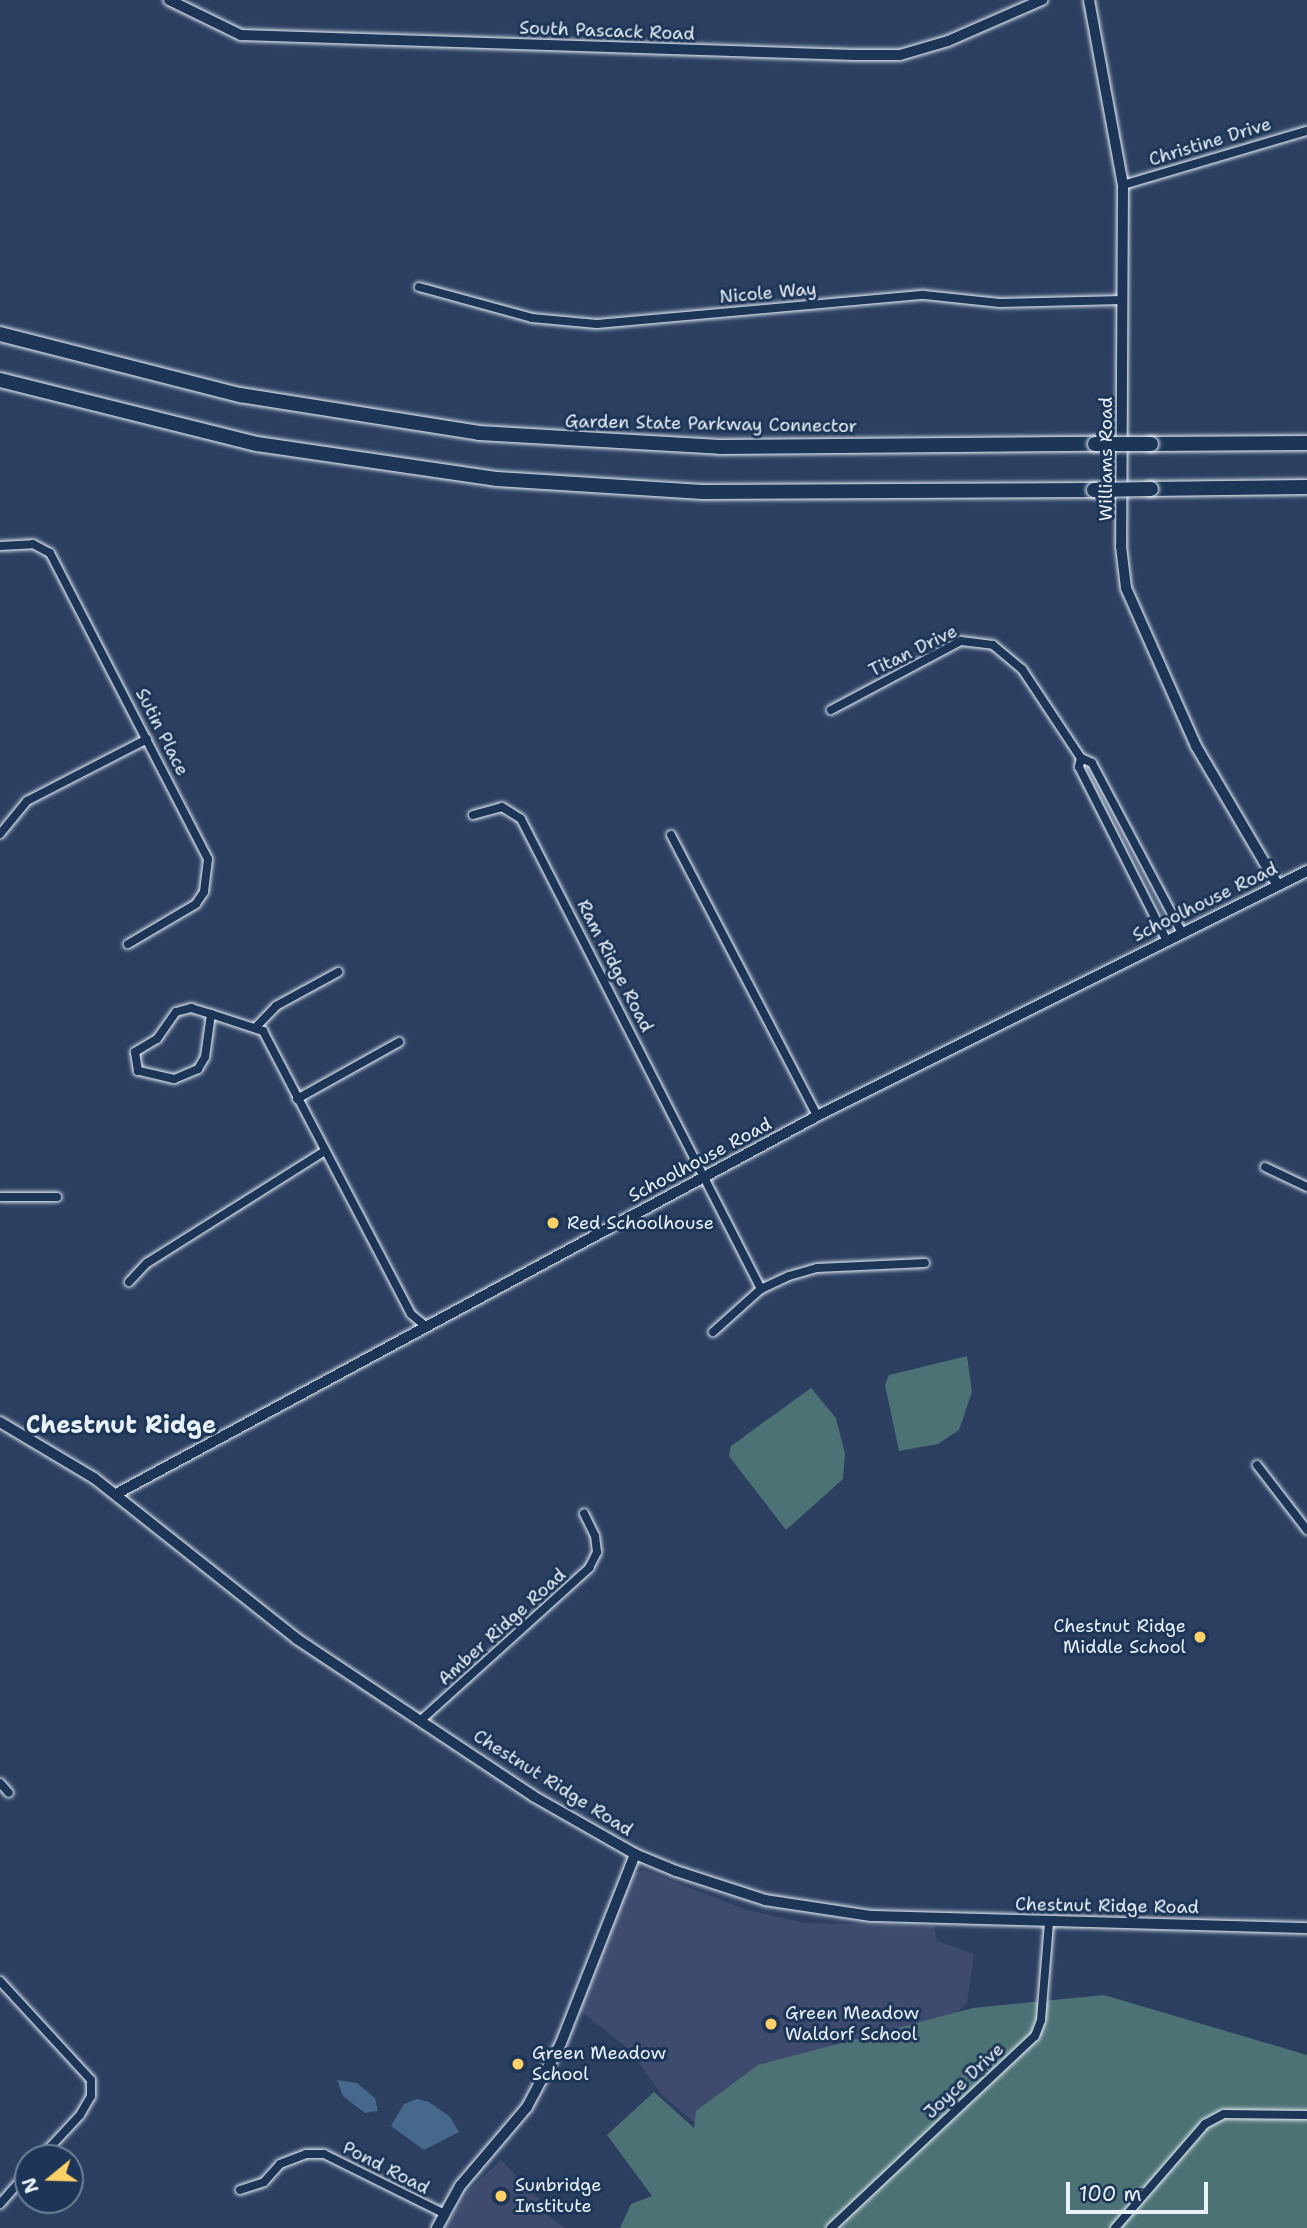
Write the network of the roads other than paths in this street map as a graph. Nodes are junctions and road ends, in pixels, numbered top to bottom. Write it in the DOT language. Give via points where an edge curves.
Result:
graph roads {
  1 [pos="169,0"];
  2 [pos="1042,0"];
  3 [pos="1088,0"];
  4 [pos="1307,131"];
  5 [pos="1123,186"];
  6 [pos="419,287"];
  7 [pos="1123,300"];
  8 [pos="0,334"];
  9 [pos="0,380"];
  10 [pos="1307,443"];
  11 [pos="1307,487"];
  12 [pos="0,546"];
  13 [pos="831,710"];
  14 [pos="148,739"];
  15 [pos="1082,758"];
  16 [pos="473,815"];
  17 [pos="0,834"];
  18 [pos="671,835"];
  19 [pos="1307,871"];
  20 [pos="1277,884"];
  21 [pos="1181,931"];
  22 [pos="1166,939"];
  23 [pos="128,944"];
  24 [pos="338,972"];
  25 [pos="211,1014"];
  26 [pos="256,1027"];
  27 [pos="399,1042"];
  28 [pos="298,1099"];
  29 [pos="817,1116"];
  30 [pos="323,1152"];
  31 [pos="1265,1167"];
  32 [pos="703,1176"];
  33 [pos="1307,1186"];
  34 [pos="0,1196"];
  35 [pos="57,1198"];
  36 [pos="925,1263"];
  37 [pos="129,1282"];
  38 [pos="761,1289"];
  39 [pos="424,1325"];
  40 [pos="713,1332"];
  41 [pos="0,1422"];
  42 [pos="1257,1465"];
  43 [pos="116,1494"];
  44 [pos="583,1513"];
  45 [pos="1307,1530"];
  46 [pos="421,1720"];
  47 [pos="0,1783"];
  48 [pos="9,1793"];
  49 [pos="635,1854"];
  50 [pos="1049,1923"];
  51 [pos="1307,1928"];
  52 [pos="0,1981"];
  53 [pos="1307,2115"];
  54 [pos="53,2144"];
  55 [pos="14,2188"];
  56 [pos="240,2190"];
  57 [pos="0,2204"];
  58 [pos="444,2214"];
  59 [pos="437,2228"];
  60 [pos="831,2228"];
  61 [pos="1115,2228"];
  1 -- 2 [label="street, South Pascack Road" via="241,35 900,55 947,41"];
  3 -- 5 [label="street, Williams Road"];
  4 -- 5 [label="street, Christine Drive"];
  5 -- 7 [label="street, Williams Road"];
  6 -- 7 [label="street, Nicole Way" via="532,317 597,324 924,295 1000,303"];
  7 -- 20 [label="street, Williams Road" via="1121,546 1126,588 1196,746"];
  8 -- 10 [label="highway, Garden State Parkway Connector, bridge" via="240,395 502,435 709,447"];
  9 -- 11 [label="highway, bridge" via="257,444 497,479 692,492"];
  12 -- 14 [label="street, Sutin Place" via="33,544 50,553"];
  13 -- 15 [label="street, Titan Drive" via="961,641 976,640 993,645 1023,668"];
  14 -- 17 [label="street" via="27,801"];
  14 -- 23 [label="street, Sutin Place" via="204,847 208,873 196,904"];
  15 -- 21 [label="street, Titan Drive" via="1092,763"];
  15 -- 22 [label="street, Titan Drive" via="1079,767"];
  16 -- 32 [label="street, Ram Ridge Road" via="502,807 521,819"];
  18 -- 29 [label="street"];
  19 -- 20 [label="street, Schoolhouse Road"];
  20 -- 21 [label="street, Schoolhouse Road"];
  21 -- 22 [label="street, Schoolhouse Road"];
  22 -- 29 [label="street, Schoolhouse Road"];
  24 -- 26 [label="street" via="276,1006"];
  25 -- 25 [label="street" via="179,1010 157,1039 135,1052 135,1067 174,1079 194,1073 205,1057"];
  25 -- 26 [label="street"];
  26 -- 28 [label="street" via="263,1031"];
  27 -- 28 [label="street"];
  28 -- 30 [label="street"];
  29 -- 32 [label="street, Schoolhouse Road"];
  30 -- 37 [label="street" via="146,1263"];
  30 -- 39 [label="street" via="411,1314"];
  31 -- 33 [label="street"];
  32 -- 38 [label="street, Ram Ridge Road"];
  32 -- 39 [label="street, Schoolhouse Road"];
  34 -- 35 [label="street"];
  36 -- 38 [label="street" via="817,1268"];
  38 -- 40 [label="street"];
  39 -- 43 [label="street, Schoolhouse Road"];
  41 -- 43 [label="main road, Chestnut Ridge Road"];
  42 -- 45 [label="street"];
  43 -- 46 [label="main road, Chestnut Ridge Road" via="297,1639"];
  44 -- 46 [label="street, Amber Ridge Road" via="596,1544 589,1568"];
  46 -- 49 [label="main road, Chestnut Ridge Road" via="538,1799"];
  47 -- 48 [label="street"];
  49 -- 50 [label="main road, Chestnut Ridge Road" via="716,1885 819,1910"];
  49 -- 58 [label="street" via="555,2053 527,2106 460,2186"];
  50 -- 51 [label="main road, Chestnut Ridge Road"];
  50 -- 60 [label="street, Joyce Drive" via="1041,2020 1035,2036"];
  52 -- 54 [label="street" via="91,2080 91,2096 80,2115"];
  53 -- 61 [label="street" via="1224,2115 1205,2124"];
  55 -- 57 [label="street"];
  56 -- 58 [label="street, Pond Road" via="264,2182 280,2164 306,2154 324,2154"];
  58 -- 59 [label="street"];
}
